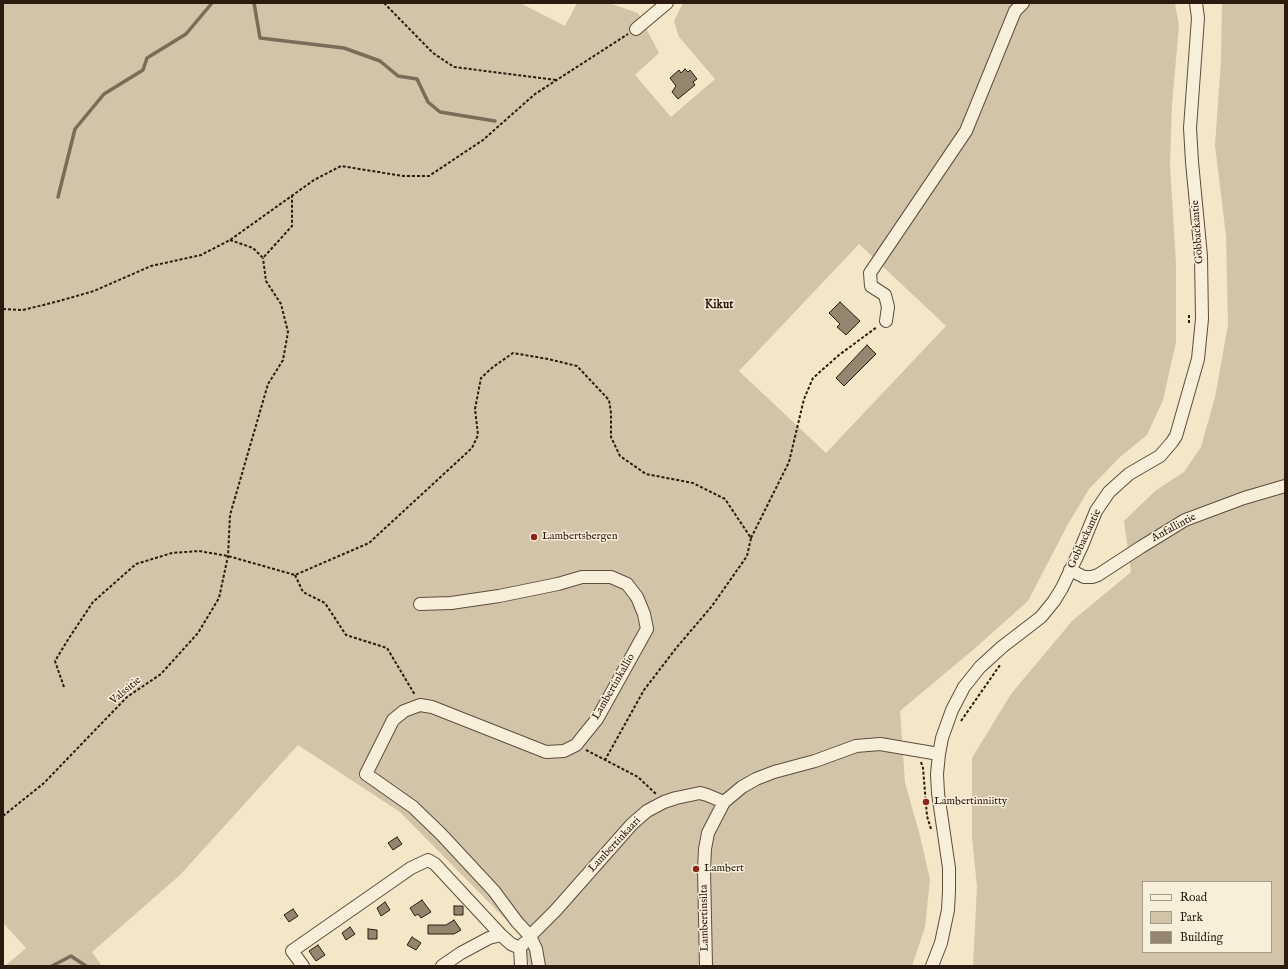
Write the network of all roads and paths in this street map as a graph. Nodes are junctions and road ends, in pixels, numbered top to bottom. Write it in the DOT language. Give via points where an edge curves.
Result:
graph roads {
  1 [pos="384,3"];
  2 [pos="667,3"];
  3 [pos="1023,3"];
  4 [pos="1196,3"];
  5 [pos="636,30"];
  6 [pos="557,81"];
  7 [pos="292,195"];
  8 [pos="230,240"];
  9 [pos="263,258"];
  10 [pos="1190,307"];
  11 [pos="3,309"];
  12 [pos="886,321"];
  13 [pos="1189,329"];
  14 [pos="1285,486"];
  15 [pos="751,538"];
  16 [pos="228,556"];
  17 [pos="1070,570"];
  18 [pos="295,575"];
  19 [pos="420,604"];
  20 [pos="1004,660"];
  21 [pos="64,687"];
  22 [pos="420,705"];
  23 [pos="959,726"];
  24 [pos="576,745"];
  25 [pos="939,754"];
  26 [pos="605,760"];
  27 [pos="920,760"];
  28 [pos="664,802"];
  29 [pos="724,802"];
  30 [pos="3,816"];
  31 [pos="933,834"];
  32 [pos="500,936"];
  33 [pos="530,938"];
  34 [pos="520,948"];
  35 [pos="303,966"];
  36 [pos="442,966"];
  37 [pos="521,966"];
  38 [pos="539,966"];
  39 [pos="706,966"];
  40 [pos="932,966"];
  1 -- 6 [label="path" via="433,53 454,67"];
  2 -- 5 [label="street"];
  3 -- 12 [label="street" via="1015,11 966,131 870,273 871,286 885,296 888,307"];
  4 -- 17 [label="street, Gobbackantie" via="1198,18 1190,128 1200,256 1202,319 1198,359 1176,436 1160,456 1129,474 1109,492 1096,511"];
  5 -- 6 [label="path"];
  6 -- 7 [label="path" via="535,94 484,140 429,176 403,176 341,166"];
  7 -- 8 [label="path"];
  7 -- 9 [label="path" via="292,226"];
  8 -- 9 [label="path" via="253,248"];
  8 -- 11 [label="path" via="201,255 151,266 94,291 23,310"];
  9 -- 16 [label="path, Valssitie" via="266,281 281,304 288,332 283,360 268,384 230,515"];
  10 -- 13 [label="path"];
  12 -- 15 [label="path" via="839,355 813,378 804,400 789,462"];
  14 -- 17 [label="street, Anfallintie" via="1185,520 1098,575 1084,577"];
  15 -- 18 [label="path" via="725,499 693,483 646,474 620,456 611,437 609,400 577,366 513,354 481,378 475,409 478,435 472,448 369,543"];
  15 -- 26 [label="path" via="747,556 712,606 644,690"];
  16 -- 18 [label="path"];
  16 -- 21 [label="path" via="199,551 172,554 136,564 92,602 55,661"];
  16 -- 30 [label="path, Valssitie" via="219,598 198,633 161,674 127,698 44,783"];
  17 -- 25 [label="street, Gobbackantie" via="1058,595 1041,617 990,657 964,688 946,723"];
  18 -- 22 [label="path" via="302,592 325,603 346,634 387,648"];
  19 -- 24 [label="street, Lambertinkallio" via="451,603 499,596 582,577 611,577 627,584 637,597 647,629 597,719"];
  20 -- 23 [label="path"];
  22 -- 24 [label="street, Lambertinkallio" via="432,707 546,752 564,752"];
  22 -- 33 [label="street" via="404,711 393,720 366,774 413,807 430,823 494,891"];
  24 -- 26 [label="path"];
  25 -- 29 [label="street" via="880,744 856,746 756,779"];
  25 -- 40 [label="street, Gobbackantie" via="938,793 949,868 949,890 941,943"];
  26 -- 28 [label="path" via="638,777"];
  27 -- 31 [label="path" via="927,816"];
  28 -- 29 [label="street, Lambertinkaari" via="700,793"];
  28 -- 33 [label="street, Lambertinkaari" via="647,811 632,824"];
  29 -- 39 [label="street, Lambertinsilta" via="708,833 706,849"];
  32 -- 34 [label="street"];
  32 -- 35 [label="street" via="428,860 411,868 292,951"];
  32 -- 36 [label="street" via="489,938"];
  33 -- 34 [label="street, Lambertinkaari"];
  33 -- 38 [label="street" via="536,949"];
  34 -- 37 [label="street"];
}
